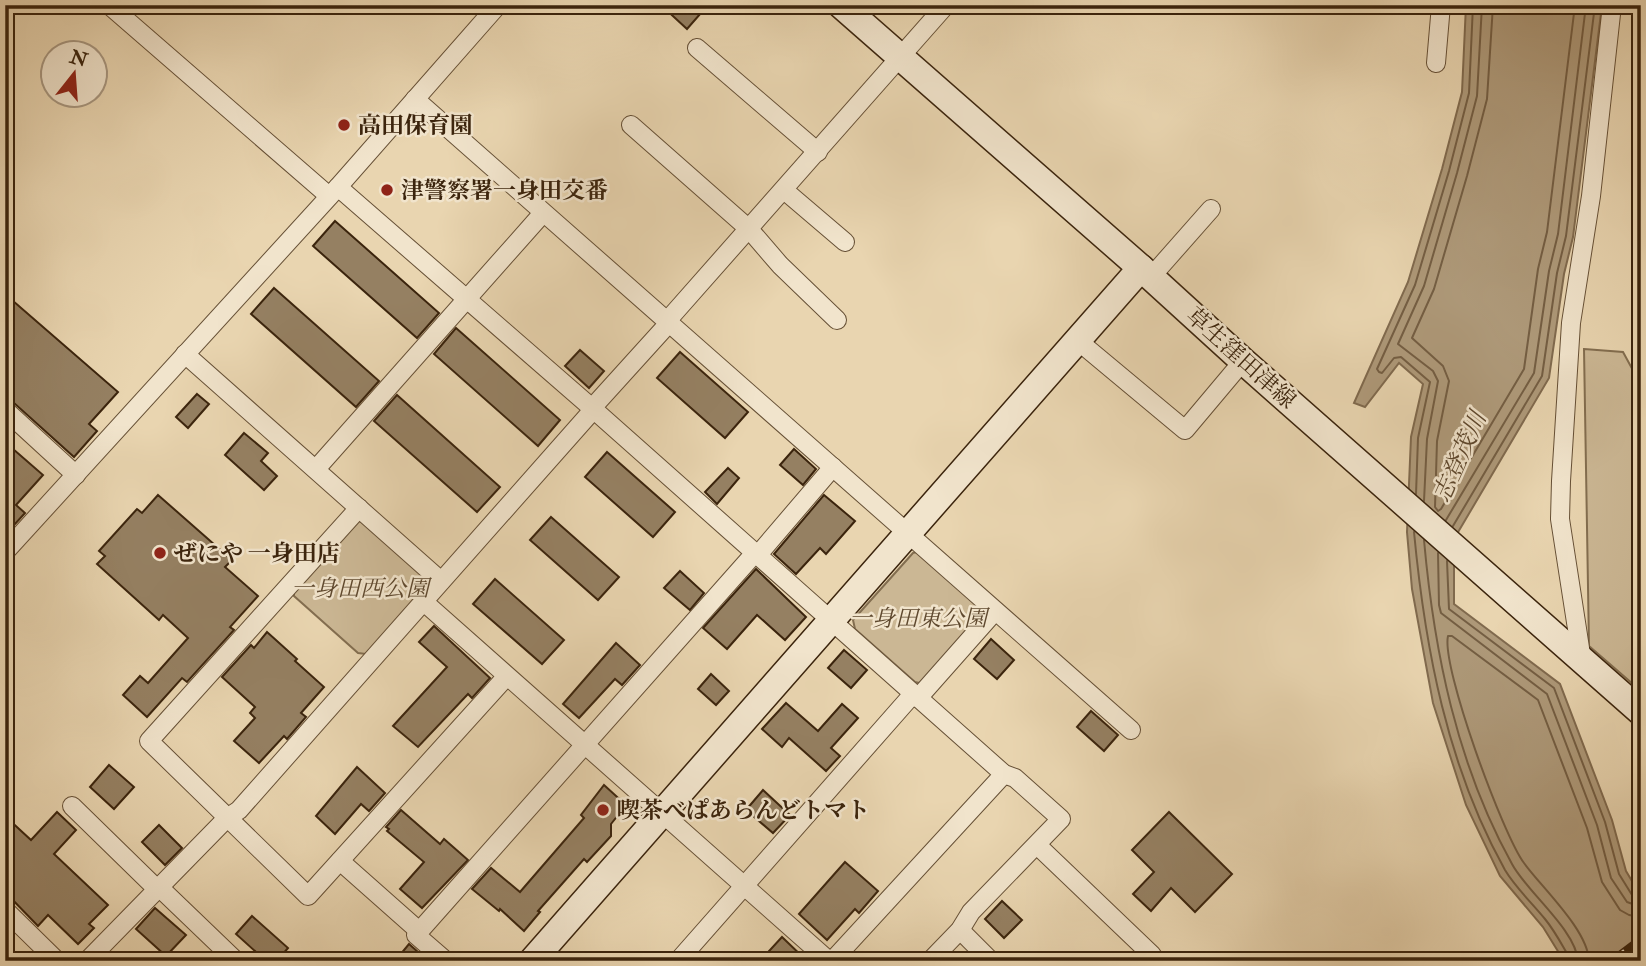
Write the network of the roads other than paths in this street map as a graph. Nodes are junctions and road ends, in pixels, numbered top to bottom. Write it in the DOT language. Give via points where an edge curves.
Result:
graph roads {
  1 [pos="109,5"];
  2 [pos="498,5"];
  3 [pos="841,5"];
  4 [pos="946,5"];
  5 [pos="1441,5"];
  6 [pos="1612,5"];
  7 [pos="697,48"];
  8 [pos="901,58"];
  9 [pos="1436,62"];
  10 [pos="415,99"];
  11 [pos="631,125"];
  12 [pos="818,152"];
  13 [pos="784,190"];
  14 [pos="333,191"];
  15 [pos="1211,209"];
  16 [pos="543,213"];
  17 [pos="749,229"];
  18 [pos="845,242"];
  19 [pos="1146,272"];
  20 [pos="466,300"];
  21 [pos="837,320"];
  22 [pos="668,322"];
  23 [pos="1077,340"];
  24 [pos="185,354"];
  25 [pos="1243,361"];
  26 [pos="593,409"];
  27 [pos="5,410"];
  28 [pos="832,467"];
  29 [pos="316,469"];
  30 [pos="76,475"];
  31 [pos="359,508"];
  32 [pos="908,533"];
  33 [pos="5,552"];
  34 [pos="755,555"];
  35 [pos="441,581"];
  36 [pos="424,602"];
  37 [pos="995,611"];
  38 [pos="830,621"];
  39 [pos="1582,661"];
  40 [pos="506,677"];
  41 [pos="915,696"];
  42 [pos="1641,712"];
  43 [pos="1130,730"];
  44 [pos="584,745"];
  45 [pos="1004,774"];
  46 [pos="72,806"];
  47 [pos="662,813"];
  48 [pos="227,818"];
  49 [pos="1037,845"];
  50 [pos="340,861"];
  51 [pos="744,886"];
  52 [pos="159,889"];
  53 [pos="5,910"];
  54 [pos="960,930"];
  55 [pos="419,931"];
  56 [pos="1152,955"];
  57 [pos="57,961"];
  58 [pos="87,961"];
  59 [pos="236,961"];
  60 [pos="446,961"];
  61 [pos="532,961"];
  62 [pos="678,961"];
  63 [pos="831,961"];
  64 [pos="930,961"];
  65 [pos="991,961"];
  1 -- 14 [label="street"];
  2 -- 10 [label="street"];
  3 -- 8 [label="main road, 草生窪田津線"];
  4 -- 8 [label="street"];
  5 -- 9 [label="street"];
  6 -- 39 [label="street" via="1591,196 1571,323 1560,481 1560,519"];
  7 -- 12 [label="street"];
  8 -- 12 [label="street"];
  8 -- 19 [label="main road, 草生窪田津線"];
  10 -- 14 [label="street"];
  10 -- 16 [label="street"];
  11 -- 17 [label="street"];
  12 -- 13 [label="street"];
  13 -- 17 [label="street"];
  13 -- 18 [label="street"];
  14 -- 20 [label="street"];
  14 -- 24 [label="street"];
  15 -- 19 [label="street"];
  16 -- 20 [label="street"];
  16 -- 22 [label="street"];
  17 -- 21 [label="street"];
  17 -- 22 [label="street"];
  19 -- 23 [label="main road"];
  19 -- 25 [label="main road, 草生窪田津線"];
  20 -- 26 [label="street"];
  20 -- 29 [label="street"];
  22 -- 26 [label="street"];
  22 -- 28 [label="street"];
  23 -- 25 [label="street" via="1185,430"];
  23 -- 32 [label="main road"];
  24 -- 29 [label="street"];
  24 -- 30 [label="street"];
  25 -- 39 [label="main road, 草生窪田津線"];
  26 -- 34 [label="street"];
  26 -- 35 [label="street"];
  27 -- 30 [label="street"];
  28 -- 32 [label="street"];
  28 -- 34 [label="street"];
  29 -- 31 [label="street"];
  30 -- 33 [label="street"];
  31 -- 35 [label="street"];
  31 -- 48 [label="street" via="149,741"];
  32 -- 37 [label="street"];
  32 -- 38 [label="main road"];
  34 -- 38 [label="street"];
  34 -- 44 [label="street"];
  35 -- 36 [label="street"];
  36 -- 40 [label="street"];
  36 -- 48 [label="street"];
  37 -- 41 [label="street"];
  37 -- 43 [label="street"];
  38 -- 41 [label="street"];
  38 -- 47 [label="main road"];
  39 -- 42 [label="main road, 草生窪田津線"];
  40 -- 44 [label="street"];
  40 -- 50 [label="street"];
  41 -- 45 [label="street"];
  41 -- 51 [label="street"];
  44 -- 47 [label="street"];
  44 -- 55 [label="street"];
  45 -- 49 [label="street" via="1015,778 1061,819"];
  45 -- 63 [label="street"];
  46 -- 52 [label="street"];
  47 -- 51 [label="street"];
  47 -- 61 [label="main road"];
  48 -- 50 [label="street" via="308,896"];
  48 -- 52 [label="street"];
  49 -- 54 [label="street" via="971,912"];
  49 -- 56 [label="street"];
  50 -- 55 [label="street"];
  51 -- 62 [label="street"];
  51 -- 63 [label="street"];
  52 -- 58 [label="street"];
  52 -- 59 [label="street"];
  53 -- 57 [label="street"];
  54 -- 64 [label="street"];
  54 -- 65 [label="street"];
  55 -- 60 [label="street" via="416,935"];
}
